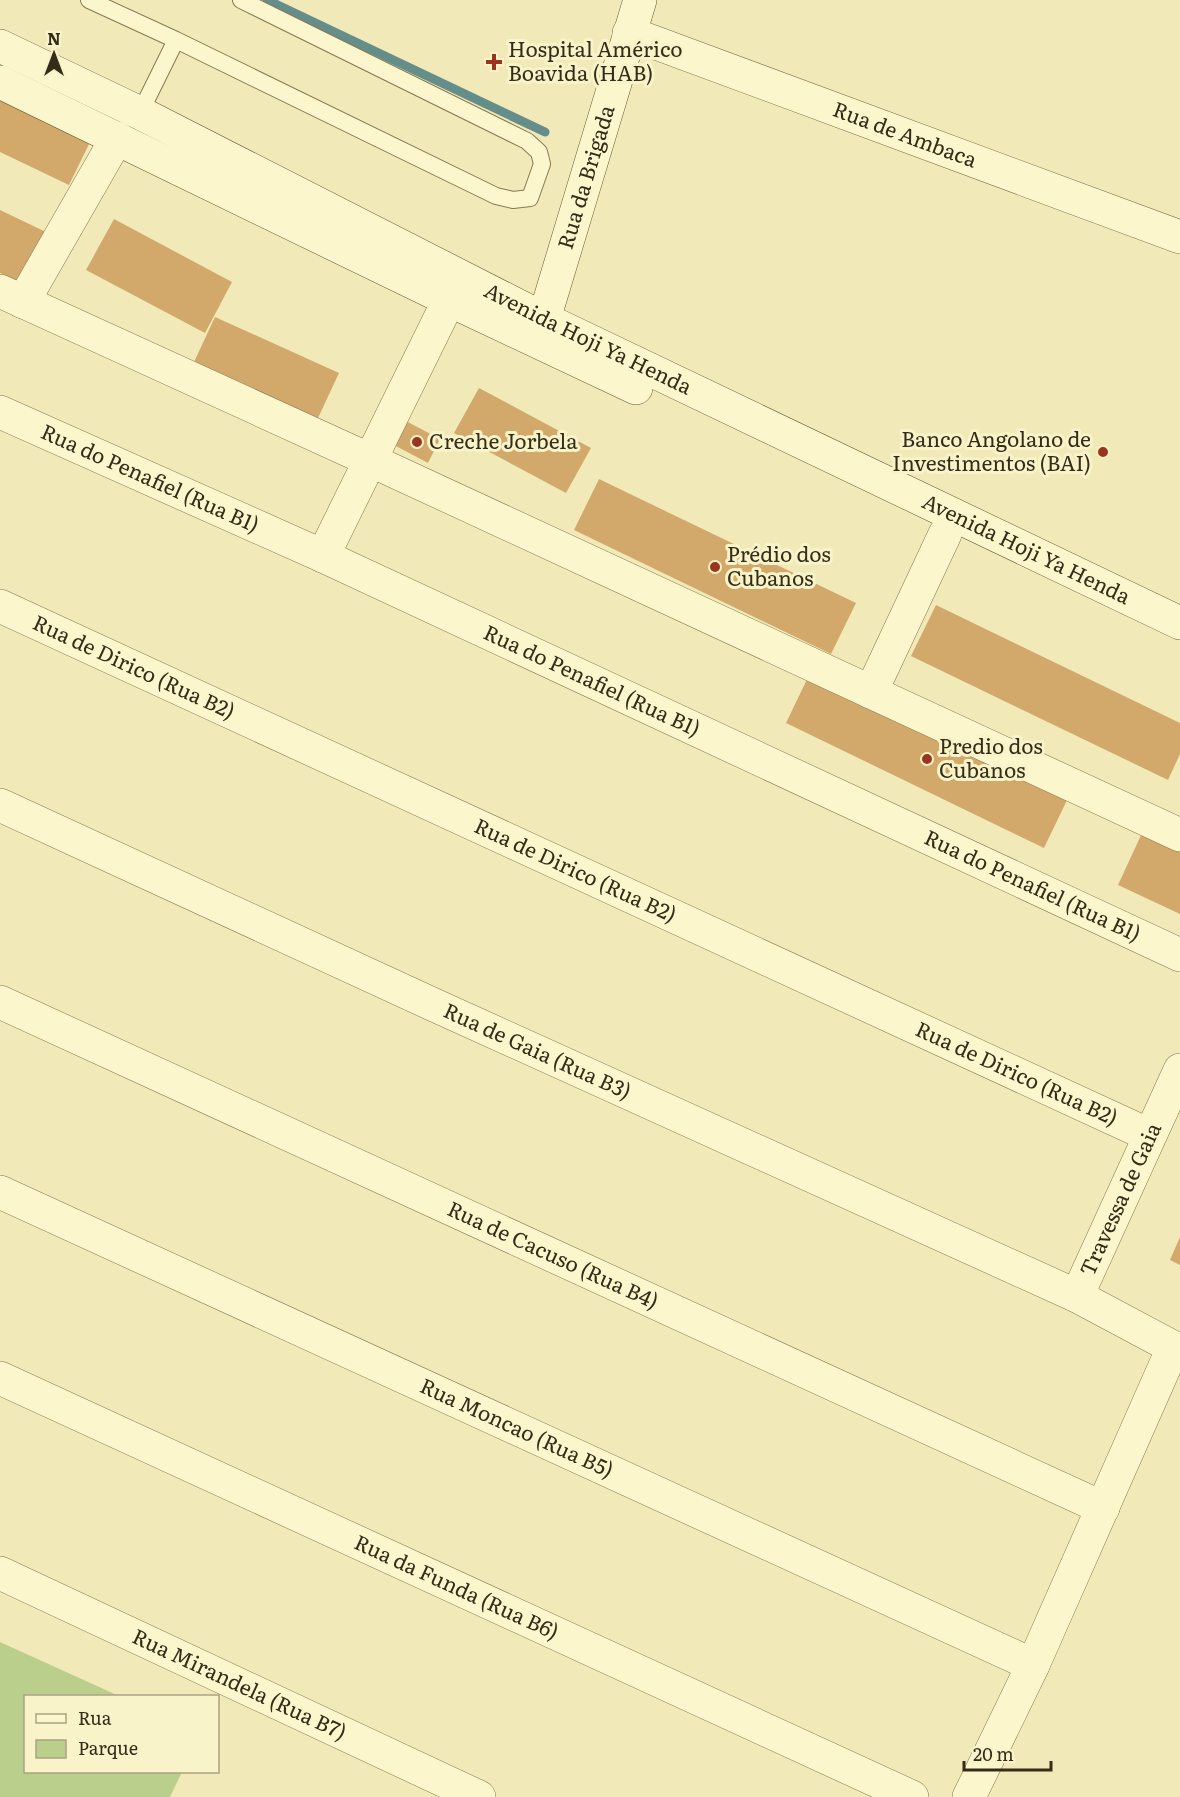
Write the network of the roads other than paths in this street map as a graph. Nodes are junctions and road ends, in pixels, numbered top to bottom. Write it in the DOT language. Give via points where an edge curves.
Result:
graph roads {
  1 [pos="89,0"];
  2 [pos="241,0"];
  3 [pos="640,0"];
  4 [pos="629,33"];
  5 [pos="176,40"];
  6 [pos="0,46"];
  7 [pos="0,82"];
  8 [pos="140,113"];
  9 [pos="117,138"];
  10 [pos="1180,237"];
  11 [pos="12,297"];
  12 [pos="449,300"];
  13 [pos="544,319"];
  14 [pos="0,412"];
  15 [pos="370,460"];
  16 [pos="945,534"];
  17 [pos="323,556"];
  18 [pos="0,606"];
  19 [pos="1180,623"];
  20 [pos="1180,645"];
  21 [pos="871,692"];
  22 [pos="0,805"];
  23 [pos="1180,835"];
  24 [pos="1180,955"];
  25 [pos="0,1002"];
  26 [pos="1180,1070"];
  27 [pos="1149,1135"];
  28 [pos="0,1192"];
  29 [pos="1077,1296"];
  30 [pos="1177,1350"];
  31 [pos="0,1378"];
  32 [pos="1103,1508"];
  33 [pos="0,1573"];
  34 [pos="1033,1665"];
  35 [pos="463,1793"];
  36 [pos="912,1797"];
  37 [pos="969,1797"];
  1 -- 5 [label="lane"];
  2 -- 5 [label="lane" via="527,141 539,152 542,164 530,198 496,196"];
  3 -- 4 [label="street, Rua da Brigada"];
  4 -- 10 [label="street, Rua de Ambaca"];
  4 -- 13 [label="street, Rua da Brigada"];
  5 -- 8 [label="lane"];
  6 -- 8 [label="street, Avenida Hoji Ya Henda"];
  7 -- 9 [label="street, Avenida Hoji Ya Henda"];
  8 -- 13 [label="street, Avenida Hoji Ya Henda"];
  9 -- 11 [label="street"];
  9 -- 12 [label="street, Avenida Hoji Ya Henda"];
  11 -- 15 [label="street"];
  12 -- 15 [label="street"];
  12 -- 16 [label="street, Avenida Hoji Ya Henda"];
  13 -- 19 [label="street, Avenida Hoji Ya Henda"];
  14 -- 17 [label="street, Rua do Penafiel (Rua B1)"];
  15 -- 17 [label="street"];
  15 -- 21 [label="street"];
  16 -- 20 [label="street, Avenida Hoji Ya Henda"];
  16 -- 21 [label="street"];
  17 -- 24 [label="street, Rua do Penafiel (Rua B1)"];
  18 -- 27 [label="street, Rua de Dirico (Rua B2)"];
  21 -- 23 [label="street"];
  22 -- 29 [label="street, Rua de Gaia (Rua B3)"];
  25 -- 32 [label="street, Rua de Cacuso (Rua B4)"];
  26 -- 27 [label="street, Travessa de Gaia"];
  27 -- 29 [label="street, Travessa de Gaia"];
  28 -- 34 [label="street, Rua Moncao (Rua B5)"];
  29 -- 30 [label="street, Rua de Gaia (Rua B3)"];
  30 -- 32 [label="street"];
  31 -- 36 [label="street, Rua da Funda (Rua B6)"];
  32 -- 34 [label="street"];
  33 -- 35 [label="street, Rua Mirandela (Rua B7)"];
  34 -- 37 [label="street"];
}
